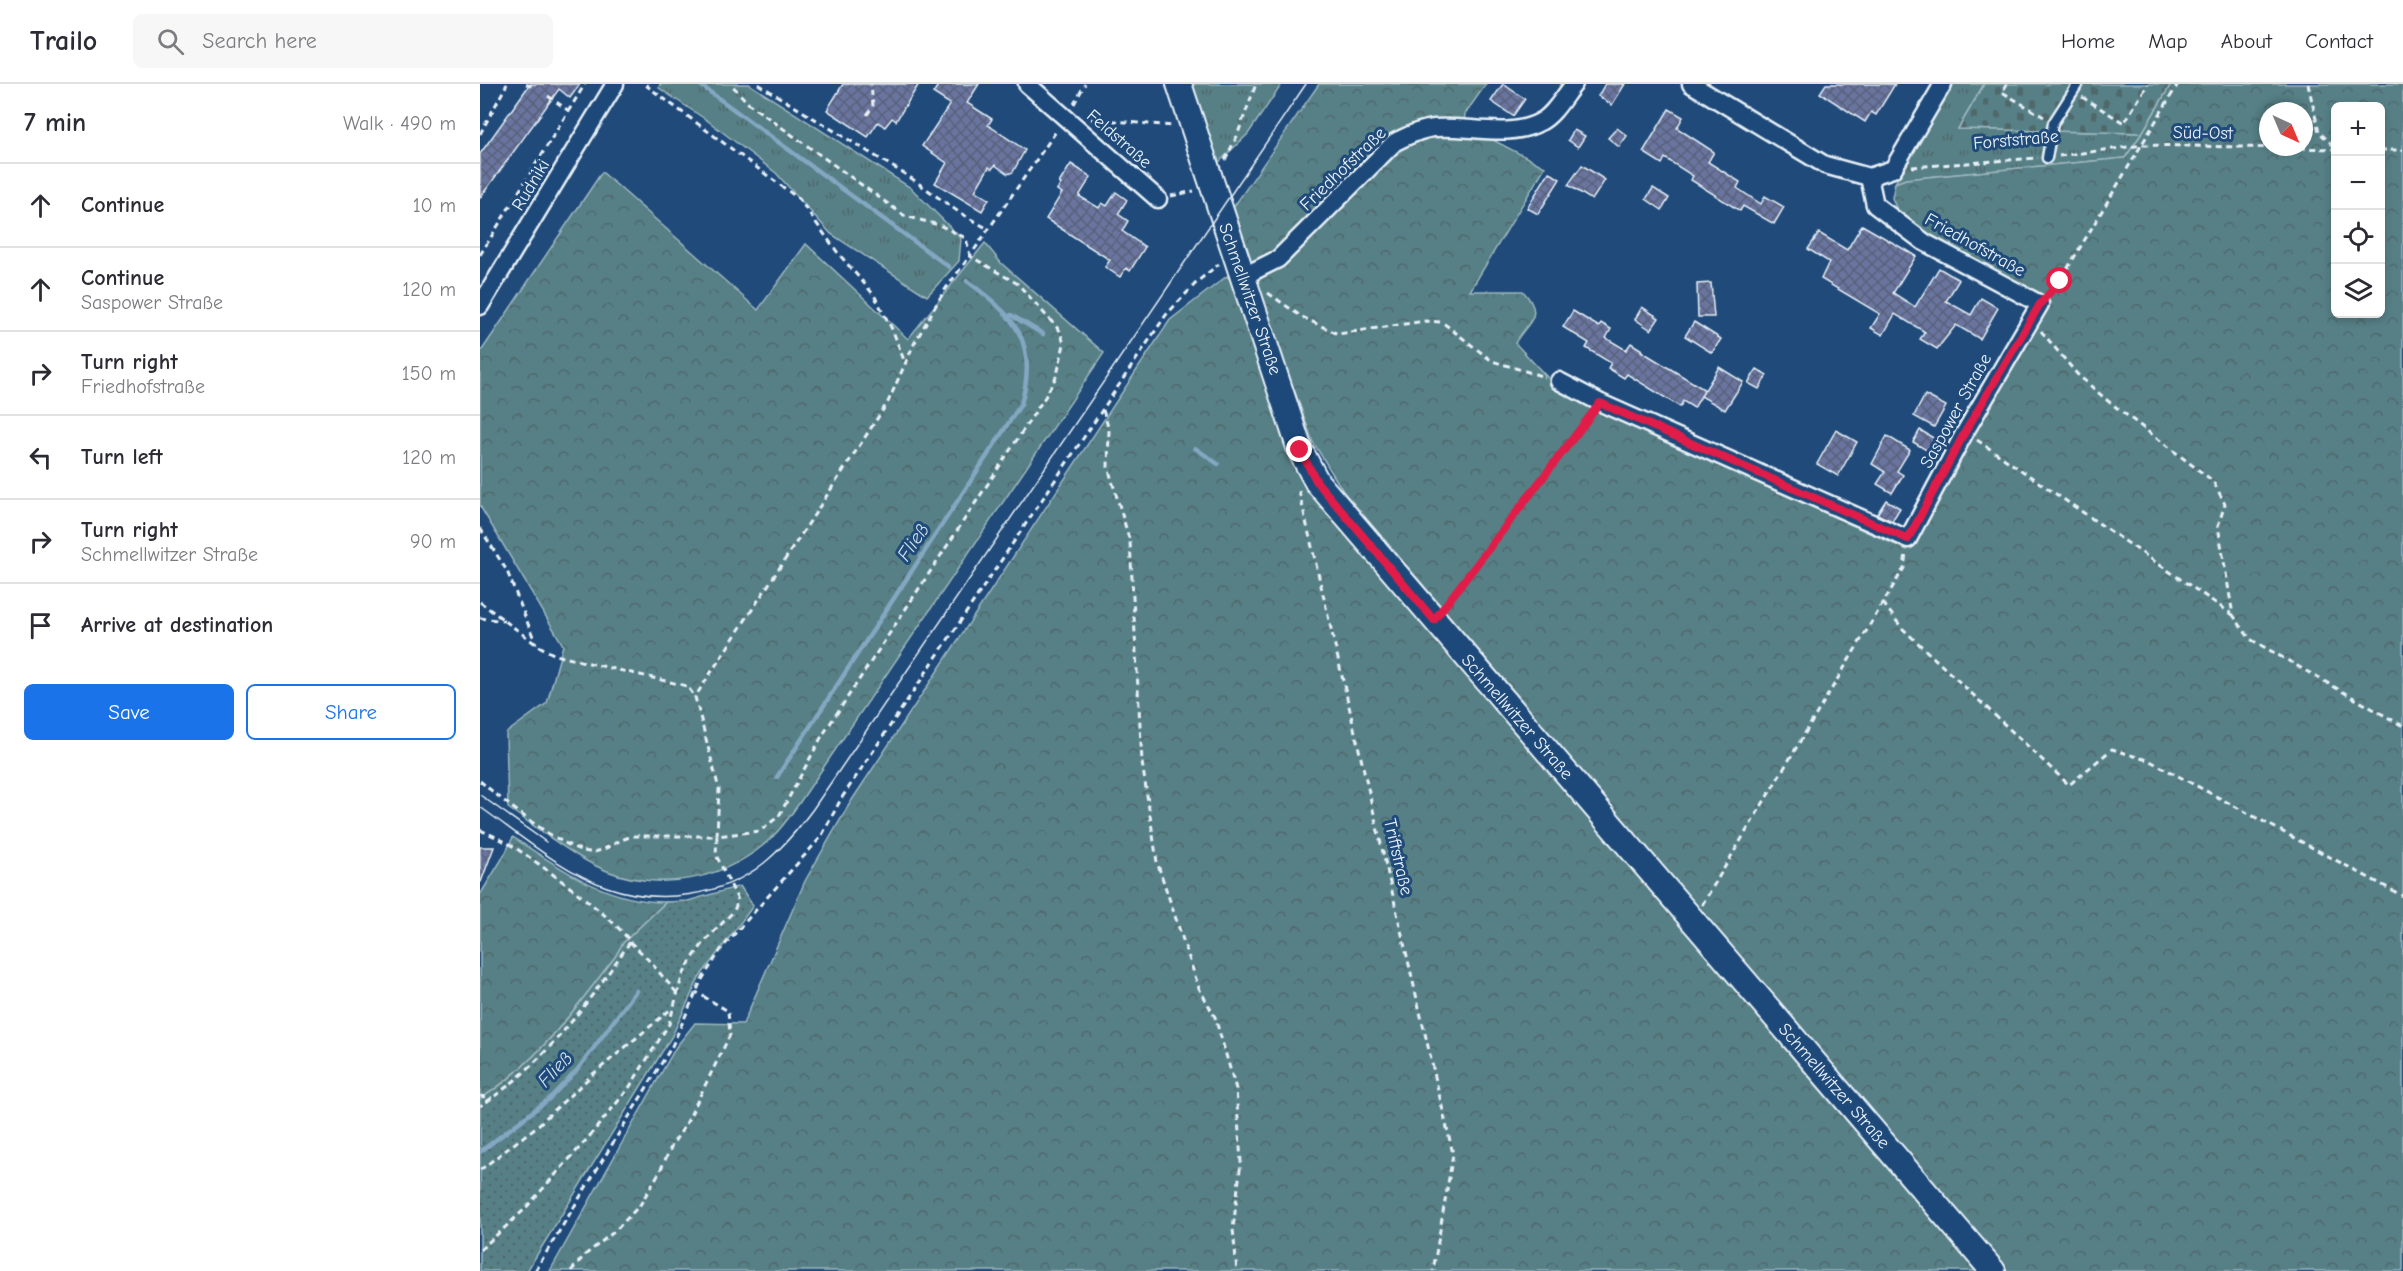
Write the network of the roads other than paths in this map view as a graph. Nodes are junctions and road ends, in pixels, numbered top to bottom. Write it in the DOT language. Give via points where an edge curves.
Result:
graph roads {
  1 [pos="615,84"];
  2 [pos="1027,84"];
  3 [pos="1179,84"];
  4 [pos="1574,84"];
  5 [pos="1691,84"];
  6 [pos="1943,84"];
  7 [pos="2075,88"];
  8 [pos="2047,158"];
  9 [pos="1869,177"];
  10 [pos="1158,199"];
  11 [pos="1244,276"];
  12 [pos="480,306"];
  13 [pos="2036,311"];
  14 [pos="1558,381"];
  15 [pos="1993,1271"];
  1 -- 12 [label="street, Rudniki"];
  2 -- 10 [label="street, Feldstraße"];
  3 -- 11 [label="street, Schmellwitzer Straße"];
  4 -- 11 [label="street, Friedhofstraße" via="1553,112 1541,122 1521,129 1434,128 1395,142 1278,259"];
  5 -- 9 [label="street" via="1825,165"];
  6 -- 9 [label="street" via="1893,169"];
  7 -- 8 [label="lane" via="2053,123"];
  9 -- 13 [label="street, Friedhofstraße" via="1875,205 1924,242"];
  11 -- 15 [label="street, Schmellwitzer Straße" via="1300,450 1317,482"];
  13 -- 14 [label="street, Saspower Straße" via="1908,539"];
}
